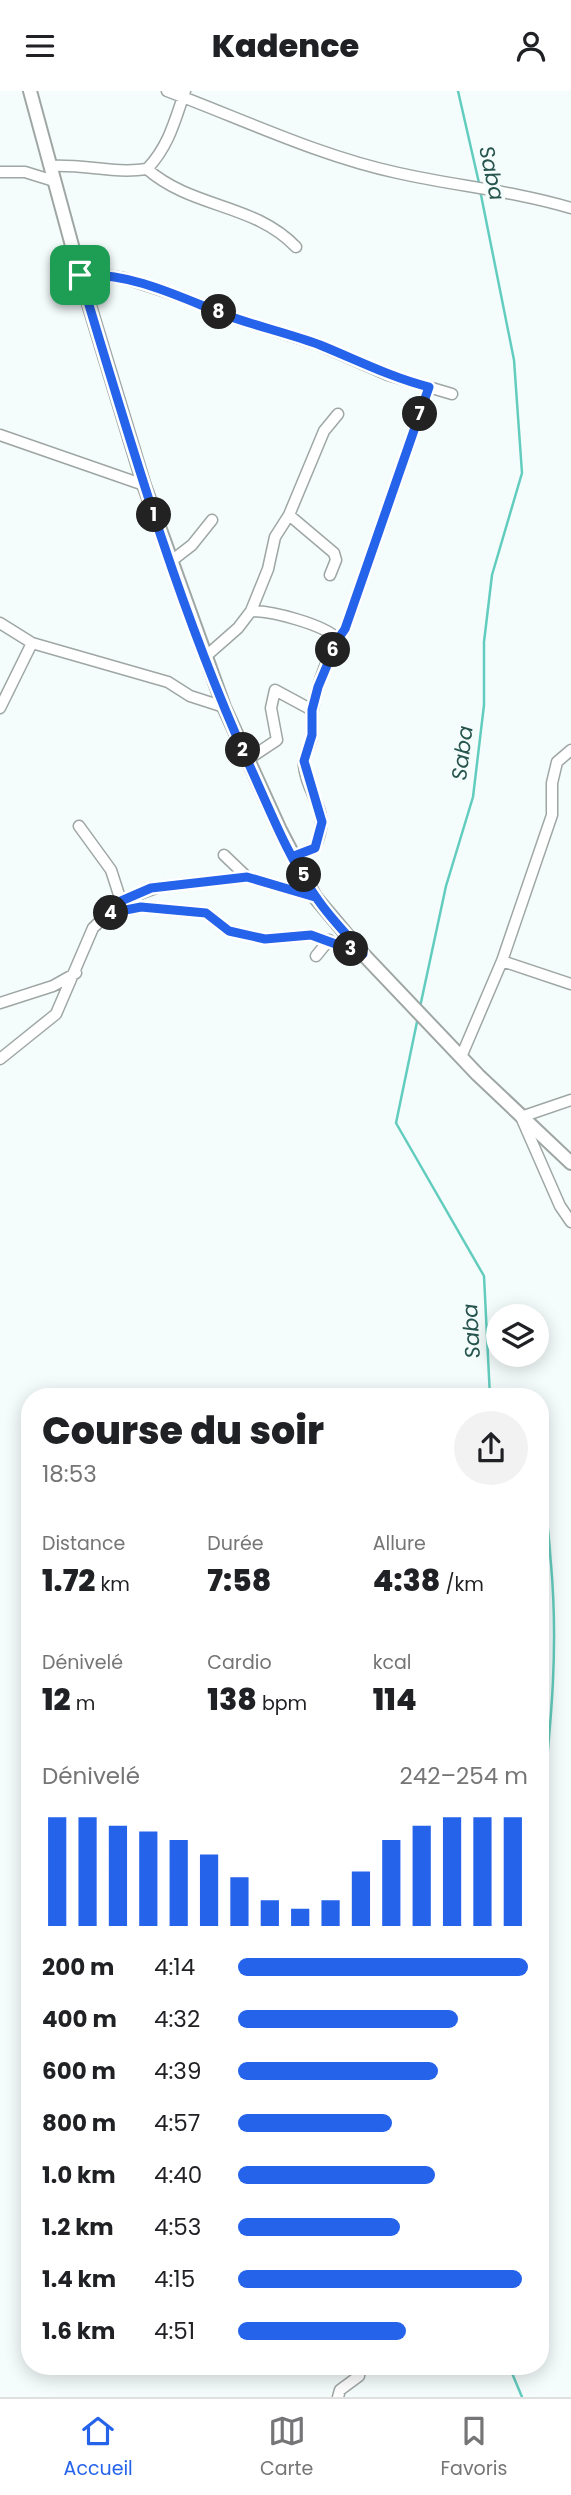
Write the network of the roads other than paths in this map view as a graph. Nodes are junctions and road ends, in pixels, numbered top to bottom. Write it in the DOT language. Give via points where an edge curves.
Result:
graph roads {
  1 [pos="30,91"];
  2 [pos="167,91"];
  3 [pos="184,94"];
  4 [pos="51,166"];
  5 [pos="147,169"];
  6 [pos="0,172"];
  7 [pos="54,181"];
  8 [pos="571,208"];
  9 [pos="296,247"];
  10 [pos="80,275"];
  11 [pos="429,387"];
  12 [pos="452,394"];
  13 [pos="338,414"];
  14 [pos="0,435"];
  15 [pos="144,485"];
  16 [pos="289,515"];
  17 [pos="212,520"];
  18 [pos="170,562"];
  19 [pos="330,575"];
  20 [pos="251,611"];
  21 [pos="0,623"];
  22 [pos="338,639"];
  23 [pos="32,643"];
  24 [pos="205,657"];
  25 [pos="224,707"];
  26 [pos="0,708"];
  27 [pos="312,710"];
  28 [pos="571,750"];
  29 [pos="247,760"];
  30 [pos="79,826"];
  31 [pos="224,855"];
  32 [pos="294,856"];
  33 [pos="247,877"];
  34 [pos="315,897"];
  35 [pos="121,901"];
  36 [pos="105,914"];
  37 [pos="329,940"];
  38 [pos="363,954"];
  39 [pos="316,956"];
  40 [pos="502,961"];
  41 [pos="76,973"];
  42 [pos="571,984"];
  43 [pos="0,1003"];
  44 [pos="461,1057"];
  45 [pos="0,1059"];
  46 [pos="570,1101"];
  47 [pos="520,1117"];
  48 [pos="571,1163"];
  49 [pos="571,1221"];
  50 [pos="359,2375"];
  51 [pos="338,2397"];
  1 -- 4 [label="street"];
  2 -- 3 [label="street"];
  3 -- 5 [label="street" via="161,154"];
  3 -- 8 [label="street" via="305,144 397,173"];
  4 -- 5 [label="street"];
  4 -- 7 [label="street"];
  5 -- 9 [label="street" via="183,194 279,229"];
  6 -- 7 [label="street" via="25,172"];
  7 -- 10 [label="street"];
  10 -- 11 [label="street" via="122,278 176,295"];
  10 -- 15 [label="street"];
  11 -- 12 [label="street"];
  11 -- 22 [label="street"];
  13 -- 16 [label="street" via="324,431"];
  14 -- 15 [label="street"];
  15 -- 18 [label="street"];
  16 -- 19 [label="street" via="334,553"];
  16 -- 20 [label="street" via="275,537"];
  17 -- 18 [label="street" via="192,545"];
  18 -- 24 [label="street"];
  20 -- 22 [label="street" via="308,624"];
  20 -- 24 [label="street"];
  21 -- 23 [label="street"];
  22 -- 27 [label="street"];
  23 -- 25 [label="street" via="168,682 190,697"];
  23 -- 26 [label="street"];
  24 -- 25 [label="street"];
  25 -- 29 [label="street"];
  27 -- 29 [label="street" via="275,690 271,708 277,740"];
  27 -- 32 [label="street" via="304,767 322,822 315,848"];
  28 -- 40 [label="street" via="557,762 552,815"];
  29 -- 32 [label="street"];
  30 -- 35 [label="street" via="111,870"];
  31 -- 33 [label="street"];
  32 -- 34 [label="street"];
  33 -- 34 [label="street"];
  33 -- 35 [label="street" via="159,887"];
  34 -- 38 [label="street"];
  35 -- 36 [label="street"];
  36 -- 37 [label="street" via="141,907 174,908 208,914 227,930 256,938 306,935"];
  36 -- 41 [label="street" via="88,939"];
  37 -- 38 [label="street"];
  37 -- 39 [label="street"];
  38 -- 44 [label="street"];
  40 -- 42 [label="street"];
  40 -- 44 [label="street"];
  41 -- 43 [label="street" via="53,986"];
  41 -- 45 [label="street" via="57,1014"];
  44 -- 47 [label="street"];
  46 -- 47 [label="street"];
  47 -- 48 [label="street"];
  47 -- 49 [label="street"];
  50 -- 51 [label="street"];
}
